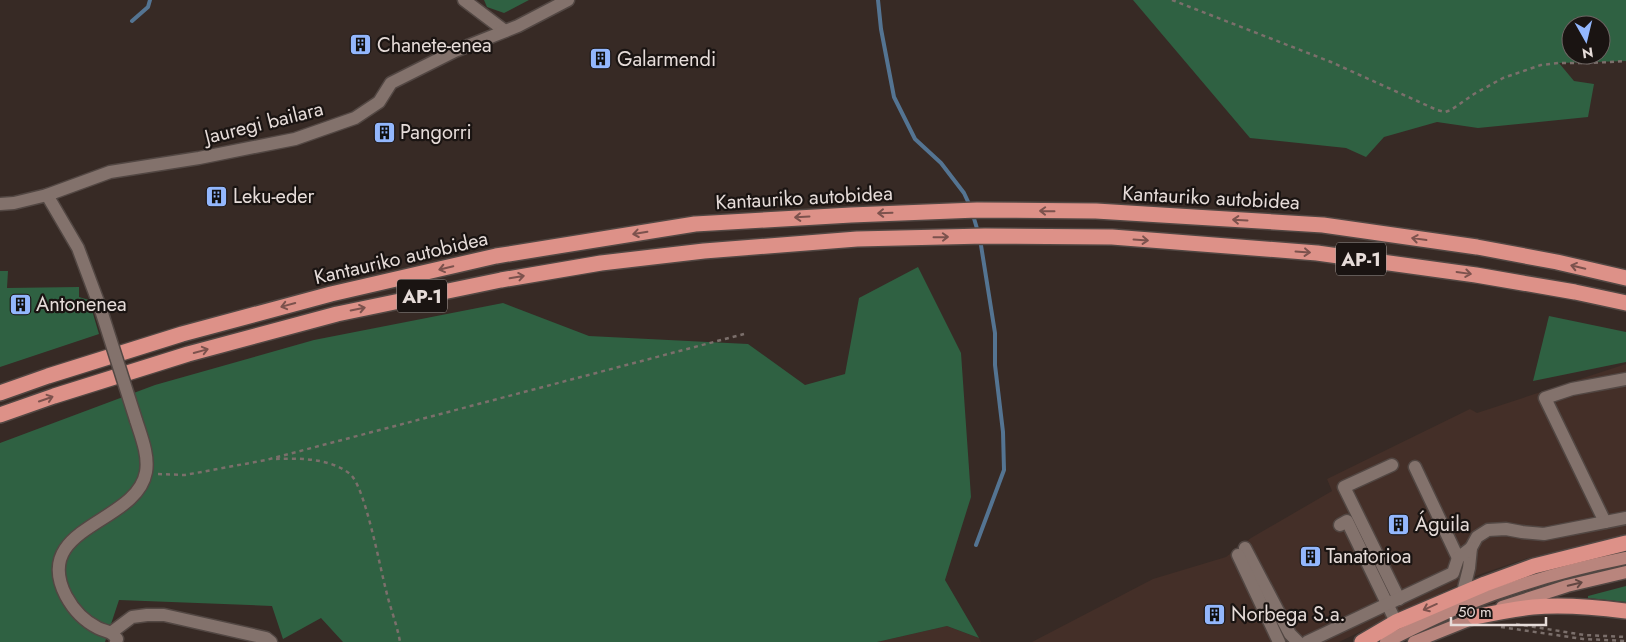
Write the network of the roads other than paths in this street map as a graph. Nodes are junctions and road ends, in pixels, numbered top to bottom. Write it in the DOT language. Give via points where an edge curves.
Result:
graph roads {
  1 [pos="464,0"];
  2 [pos="568,0"];
  3 [pos="505,31"];
  4 [pos="47,195"];
  5 [pos="0,204"];
  6 [pos="1626,278"];
  7 [pos="1626,303"];
  8 [pos="1626,379"];
  9 [pos="0,393"];
  10 [pos="0,415"];
  11 [pos="1392,465"];
  12 [pos="1415,467"];
  13 [pos="1626,518"];
  14 [pos="1605,522"];
  15 [pos="1340,525"];
  16 [pos="1626,543"];
  17 [pos="1471,548"];
  18 [pos="1626,551"];
  19 [pos="1458,558"];
  20 [pos="1626,558"];
  21 [pos="1626,572"];
  22 [pos="1463,592"];
  23 [pos="1393,601"];
  24 [pos="1626,611"];
  25 [pos="1475,617"];
  26 [pos="1396,622"];
  27 [pos="114,637"];
  28 [pos="271,642"];
  29 [pos="1279,642"];
  30 [pos="1298,642"];
  31 [pos="1307,642"];
  32 [pos="1362,642"];
  33 [pos="1386,642"];
  34 [pos="1414,642"];
  1 -- 3 [label="street"];
  2 -- 3 [label="street, Jauregi bailara"];
  3 -- 4 [label="street, Jauregi bailara" via="455,51 391,83 379,102 355,118 295,139 110,172"];
  4 -- 5 [label="street, Jauregi bailara"];
  4 -- 27 [label="street, bridge" via="78,248 147,458 146,473 139,488 126,502 78,534 66,547 59,562 62,588 79,615"];
  6 -- 9 [label="highway, Kantauriko autobidea / AP-1, one-way" via="1477,247 1323,224 1096,211 977,210 695,224 496,256 331,294 182,334"];
  10 -- 7 [label="highway, Kantauriko autobidea / AP-1, one-way" via="188,354 337,314 491,282 610,262 857,239 1112,237 1317,253 1476,275"];
  8 -- 14 [label="street" via="1572,389 1545,398"];
  11 -- 23 [label="street" via="1344,487"];
  12 -- 19 [label="street"];
  13 -- 14 [label="street"];
  14 -- 17 [label="street" via="1544,534 1488,530 1477,537"];
  15 -- 23 [label="street" via="1347,521"];
  16 -- 22 [label="highway" via="1534,566"];
  17 -- 19 [label="street"];
  17 -- 22 [label="street"];
  18 -- 22 [label="street"];
  19 -- 23 [label="street" via="1453,573"];
  20 -- 33 [label="main road" via="1502,591"];
  25 -- 21 [label="main road, one-way" via="1567,586"];
  22 -- 26 [label="highway, one-way"];
  23 -- 26 [label="street"];
  23 -- 31 [label="street"];
  24 -- 25 [label="highway" via="1579,606 1533,607"];
  25 -- 34 [label="main road"];
  26 -- 32 [label="highway"];
  27 -- 28 [label="street" via="132,617 164,615 266,638"];
  29 -- 30 [label="street" via="1242,552 1290,634"];
}
